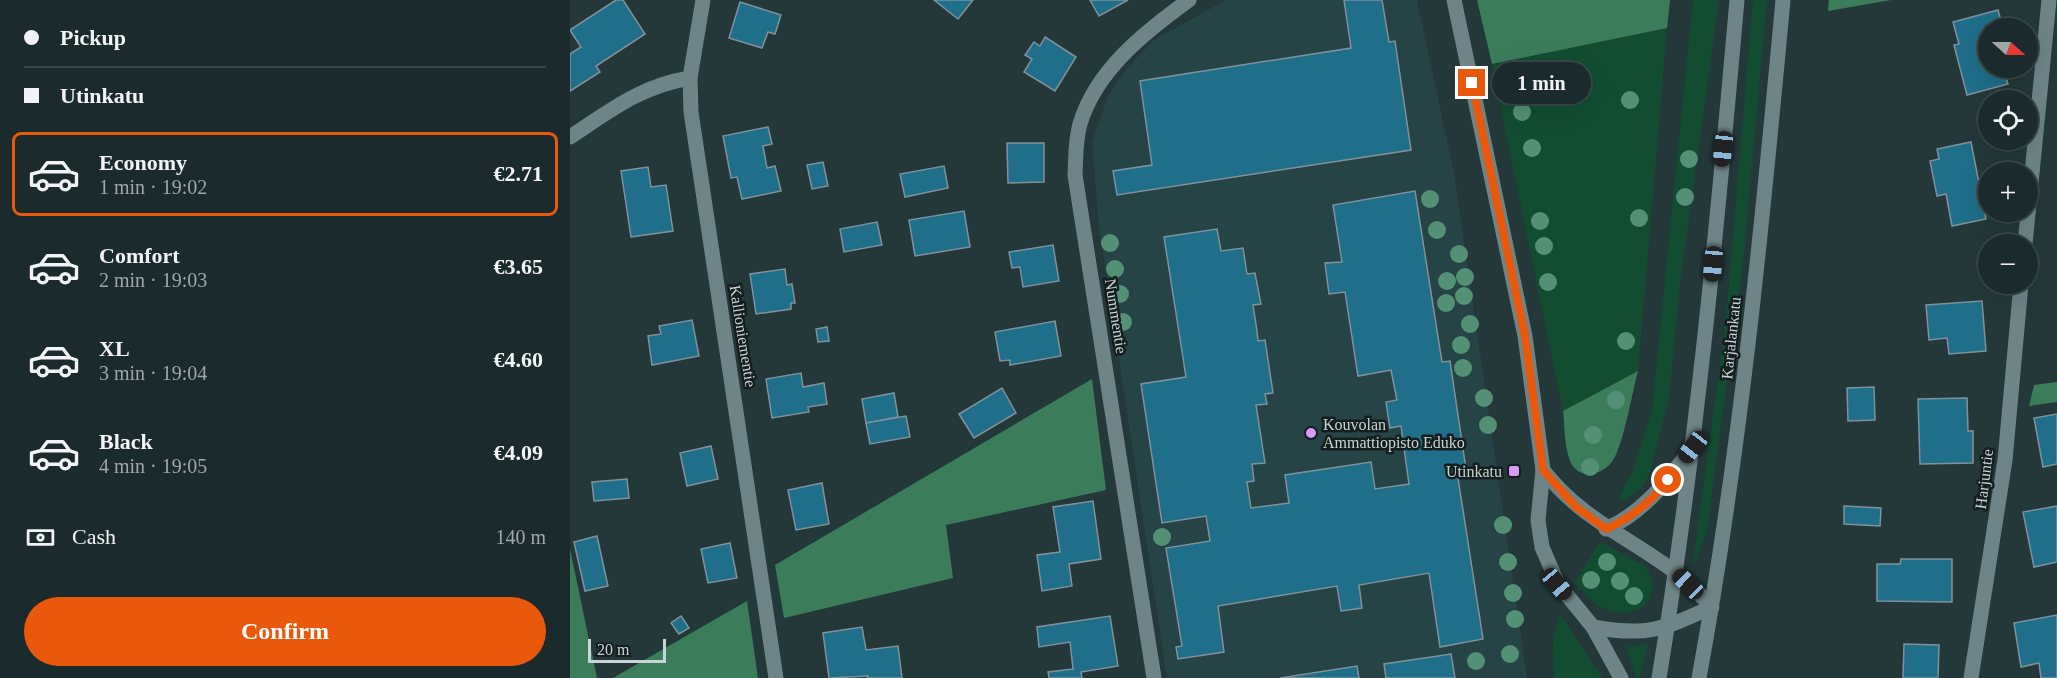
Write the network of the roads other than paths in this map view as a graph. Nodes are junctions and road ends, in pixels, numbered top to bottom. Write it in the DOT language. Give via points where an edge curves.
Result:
graph roads {
  1 [pos="703,0"];
  2 [pos="1189,0"];
  3 [pos="1454,0"];
  4 [pos="1737,0"];
  5 [pos="1783,0"];
  6 [pos="2049,0"];
  7 [pos="690,78"];
  8 [pos="570,136"];
  9 [pos="2026,234"];
  10 [pos="2020,294"];
  11 [pos="1693,447"];
  12 [pos="1543,470"];
  13 [pos="1606,529"];
  14 [pos="1676,572"];
  15 [pos="1712,607"];
  16 [pos="1593,627"];
  17 [pos="1667,627"];
  18 [pos="776,678"];
  19 [pos="1154,678"];
  20 [pos="1621,678"];
  21 [pos="1659,678"];
  22 [pos="1700,678"];
  23 [pos="1971,678"];
  1 -- 7 [label="street, Kallioniementie"];
  2 -- 19 [label="street, Nummentie" via="1121,57 1090,103 1076,141 1076,175"];
  3 -- 12 [label="street" via="1525,336"];
  4 -- 11 [label="street, Karjalankatu"];
  5 -- 15 [label="street, Karjalankatu" via="1746,370"];
  6 -- 9 [label="street"];
  7 -- 8 [label="street" via="662,82"];
  7 -- 18 [label="street, Kallioniementie" via="691,112"];
  10 -- 23 [label="street, Harjuntie" via="2005,460"];
  11 -- 13 [label="street" via="1640,510"];
  11 -- 14 [label="street, Karjalankatu"];
  12 -- 13 [label="street" via="1575,506"];
  12 -- 16 [label="street" via="1538,520 1542,547 1557,584"];
  13 -- 14 [label="street"];
  14 -- 15 [label="street"];
  14 -- 17 [label="street, Karjalankatu"];
  15 -- 17 [label="street"];
  15 -- 22 [label="street, Karjalankatu"];
  16 -- 17 [label="street" via="1645,632"];
  16 -- 20 [label="street"];
  17 -- 21 [label="street, Karjalankatu"];
}
